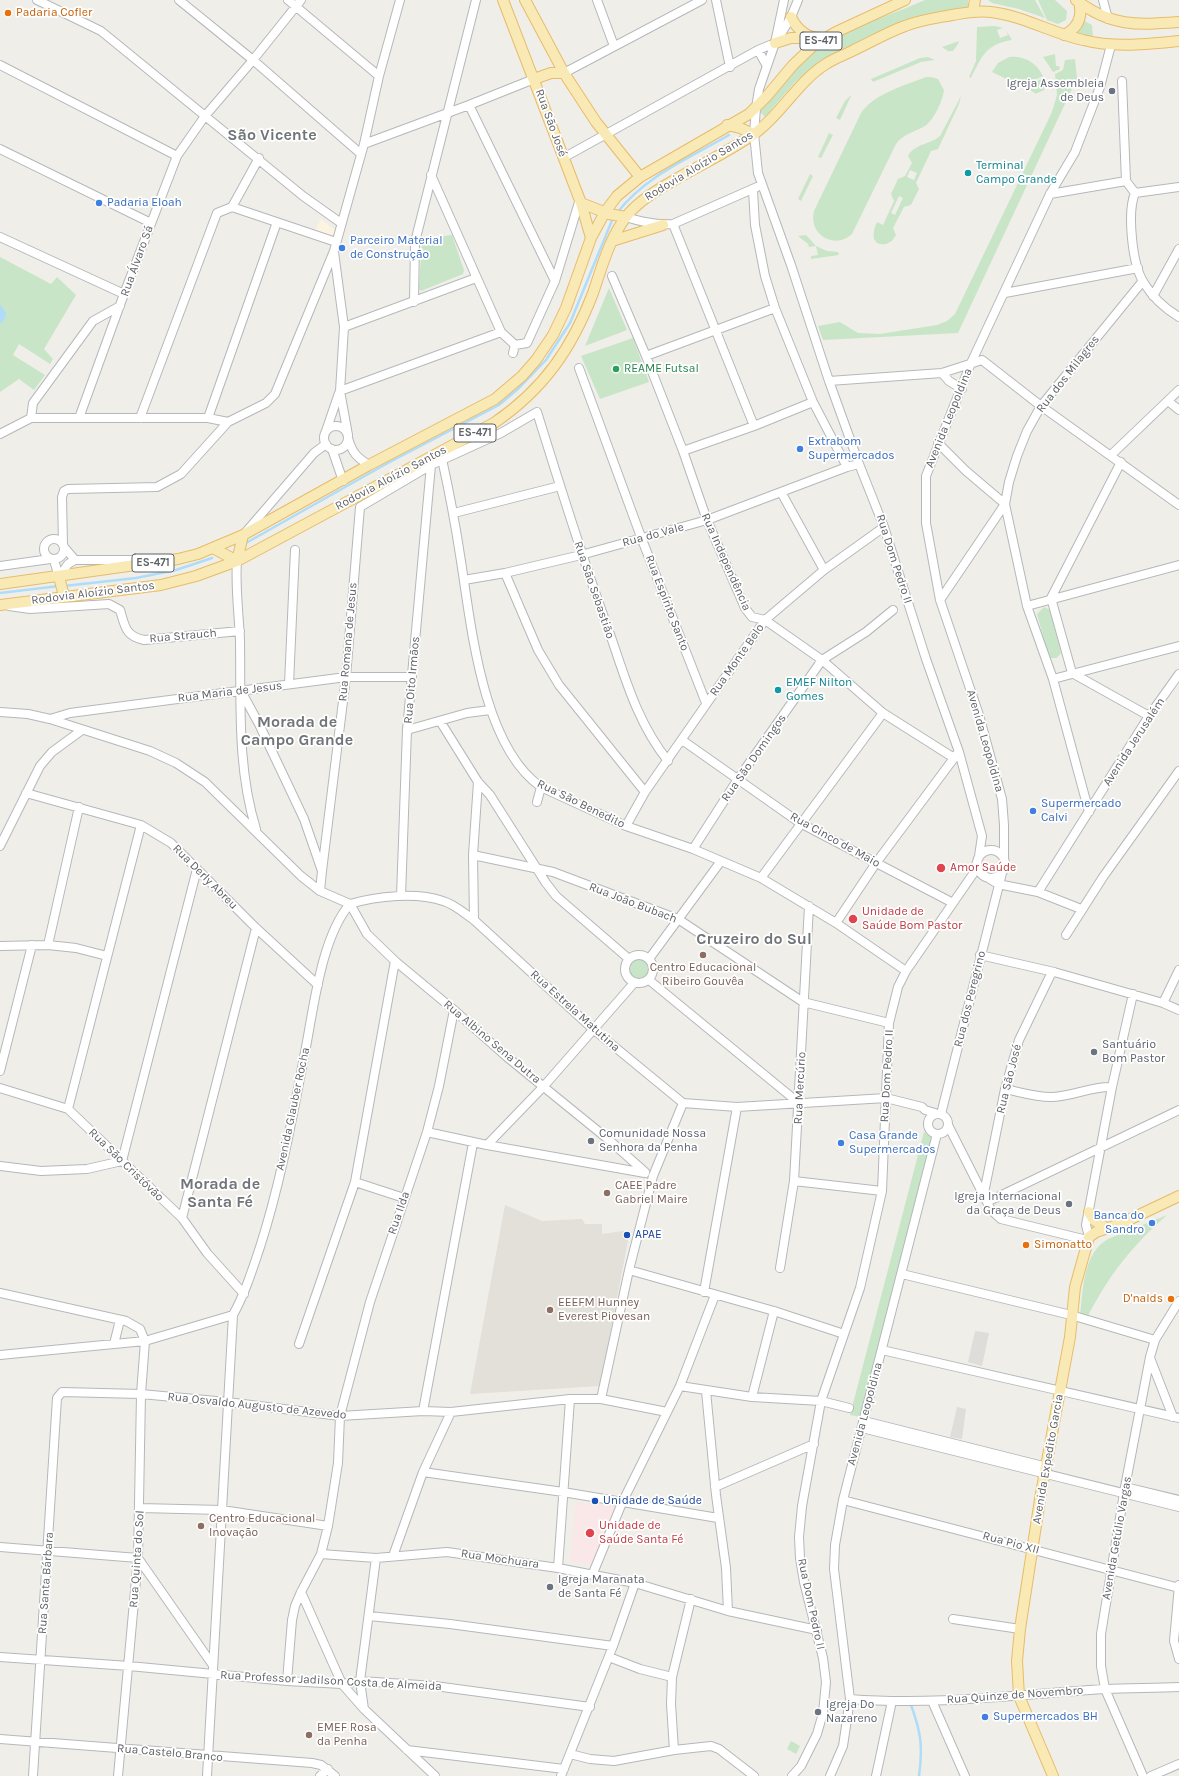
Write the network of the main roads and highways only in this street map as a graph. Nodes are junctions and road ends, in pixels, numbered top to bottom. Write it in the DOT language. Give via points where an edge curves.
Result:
graph roads {
  1 [pos="504,0"];
  2 [pos="525,0"];
  3 [pos="906,0"];
  4 [pos="975,0"];
  5 [pos="1078,1"];
  6 [pos="973,11"];
  7 [pos="791,17"];
  8 [pos="1179,22"];
  9 [pos="1064,35"];
  10 [pos="813,38"];
  11 [pos="825,38"];
  12 [pos="1179,41"];
  13 [pos="775,43"];
  14 [pos="564,73"];
  15 [pos="534,79"];
  16 [pos="728,126"];
  17 [pos="754,134"];
  18 [pos="640,177"];
  19 [pos="580,201"];
  20 [pos="607,213"];
  21 [pos="623,216"];
  22 [pos="668,224"];
  23 [pos="591,238"];
  24 [pos="612,241"];
  25 [pos="243,535"];
  26 [pos="212,548"];
  27 [pos="237,561"];
  28 [pos="0,584"];
  29 [pos="62,587"];
  30 [pos="0,605"];
  31 [pos="1179,1196"];
  32 [pos="1089,1212"];
  33 [pos="1106,1228"];
  34 [pos="1053,1776"];
  1 -- 15 [label="main road, Rua São José"];
  2 -- 14 [label="main road"];
  3 -- 11 [label="main road, Rodovia Aloízio Santos / ES-471"];
  4 -- 6 [label="main road"];
  5 -- 8 [label="main road" via="1108,19 1122,23 1141,25"];
  5 -- 9 [label="main road" via="1080,19 1074,28"];
  6 -- 9 [label="main road, Rodovia Aloízio Santos / ES-471" via="1013,16"];
  6 -- 17 [label="main road, Rodovia Aloízio Santos / ES-471" via="903,27 828,63 807,78"];
  7 -- 10 [label="main road" via="800,30"];
  9 -- 12 [label="main road, ES-471" via="1111,45"];
  10 -- 11 [label="main road"];
  10 -- 13 [label="main road" via="796,38"];
  11 -- 16 [label="main road, Rodovia Aloízio Santos / ES-471" via="793,65 756,108"];
  14 -- 15 [label="main road" via="551,73"];
  14 -- 18 [label="main road" via="606,136"];
  15 -- 19 [label="main road, Rua São José"];
  16 -- 17 [label="main road"];
  16 -- 18 [label="main road, Rodovia Aloízio Santos / ES-471"];
  17 -- 21 [label="main road, Rodovia Aloízio Santos / ES-471" via="656,190"];
  18 -- 20 [label="main road, Rodovia Aloízio Santos / ES-471" via="617,196"];
  19 -- 20 [label="main road"];
  19 -- 23 [label="main road, Rua São José"];
  20 -- 21 [label="main road"];
  20 -- 23 [label="main road, Rodovia Aloízio Santos / ES-471"];
  21 -- 24 [label="main road, Rodovia Aloízio Santos / ES-471"];
  22 -- 24 [label="main road"];
  23 -- 25 [label="main road, Rodovia Aloízio Santos / ES-471" via="566,308 553,335 522,376 495,399"];
  24 -- 27 [label="main road, Rodovia Aloízio Santos / ES-471" via="585,314 570,344 542,382 514,409 494,423"];
  25 -- 26 [label="main road, Rodovia Aloízio Santos / ES-471"];
  25 -- 27 [label="main road"];
  26 -- 27 [label="main road"];
  26 -- 29 [label="main road, Rodovia Aloízio Santos / ES-471" via="178,559"];
  27 -- 29 [label="main road, Rodovia Aloízio Santos / ES-471" via="161,585"];
  28 -- 29 [label="main road, Rodovia Aloízio Santos / ES-471"];
  29 -- 30 [label="main road, Rodovia Aloízio Santos / ES-471"];
  31 -- 33 [label="main road"];
  32 -- 33 [label="main road" via="1094,1220"];
  33 -- 34 [label="main road, Avenida Expedito Garcia" via="1088,1238 1077,1279 1070,1337 1020,1629 1017,1661 1019,1696"];
}
